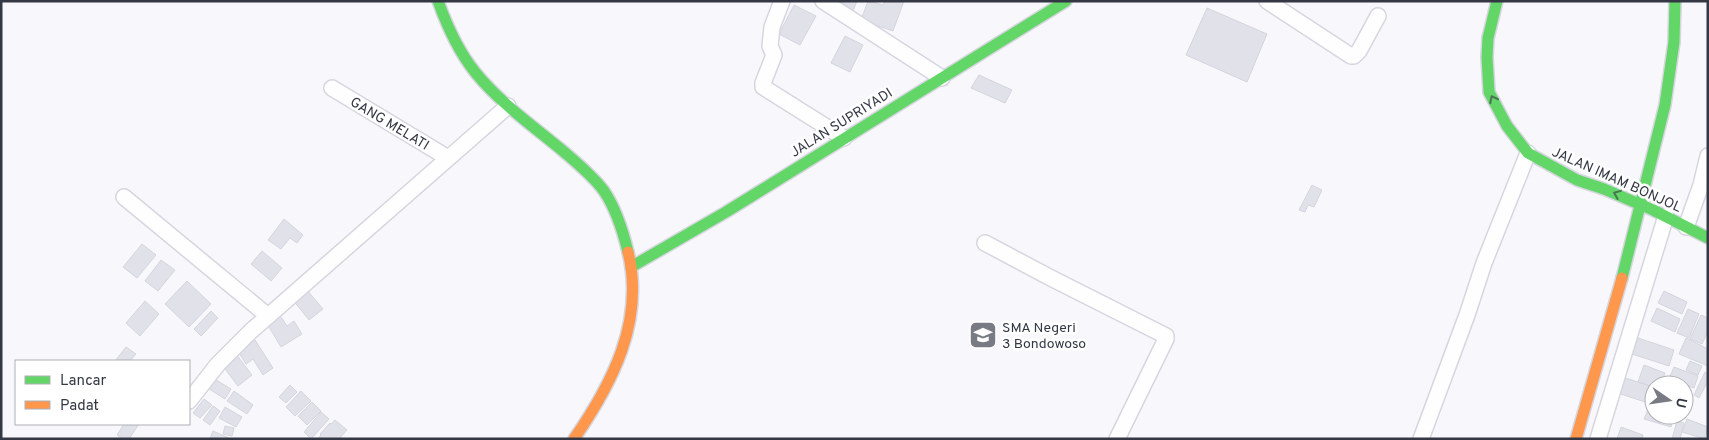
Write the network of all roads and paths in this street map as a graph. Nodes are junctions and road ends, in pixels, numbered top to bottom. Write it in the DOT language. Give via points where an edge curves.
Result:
graph roads {
  1 [pos="438,1"];
  2 [pos="782,1"];
  3 [pos="824,1"];
  4 [pos="1066,1"];
  5 [pos="1267,1"];
  6 [pos="1497,1"];
  7 [pos="1676,1"];
  8 [pos="1378,16"];
  9 [pos="942,78"];
  10 [pos="332,88"];
  11 [pos="508,106"];
  12 [pos="844,138"];
  13 [pos="1528,153"];
  14 [pos="1708,156"];
  15 [pos="448,158"];
  16 [pos="124,197"];
  17 [pos="1642,205"];
  18 [pos="1666,216"];
  19 [pos="1686,227"];
  20 [pos="1708,238"];
  21 [pos="985,243"];
  22 [pos="631,267"];
  23 [pos="268,316"];
  24 [pos="190,400"];
  25 [pos="574,439"];
  26 [pos="1117,439"];
  27 [pos="1421,439"];
  28 [pos="1576,439"];
  29 [pos="1598,439"];
  1 -- 11 [label="street" via="446,25 460,48 481,79"];
  2 -- 12 [label="street" via="772,27 770,46 774,55 764,88"];
  3 -- 9 [label="street"];
  4 -- 9 [label="street, JALAN SUPRIYADI"];
  5 -- 8 [label="street" via="1351,56 1359,51"];
  13 -- 6 [label="street, JALAN IMAM BONJOL, one-way" via="1507,126 1489,92 1488,38"];
  7 -- 17 [label="street" via="1674,46 1664,110"];
  9 -- 12 [label="street, JALAN SUPRIYADI"];
  10 -- 15 [label="street, GANG MELATI"];
  11 -- 15 [label="street"];
  11 -- 22 [label="street" via="602,188 615,211"];
  12 -- 22 [label="street, JALAN SUPRIYADI"];
  17 -- 13 [label="street, JALAN IMAM BONJOL, one-way" via="1577,180"];
  13 -- 27 [label="street" via="1484,263"];
  14 -- 19 [label="street"];
  15 -- 23 [label="street"];
  16 -- 23 [label="street"];
  17 -- 18 [label="street, JALAN IMAM BONJOL"];
  17 -- 28 [label="street"];
  18 -- 19 [label="street, JALAN IMAM BONJOL"];
  18 -- 29 [label="street"];
  19 -- 20 [label="street, JALAN IMAM BONJOL"];
  21 -- 26 [label="street" via="1166,336"];
  22 -- 25 [label="street" via="632,300 626,337 615,371"];
  23 -- 24 [label="street" via="218,364"];
}
